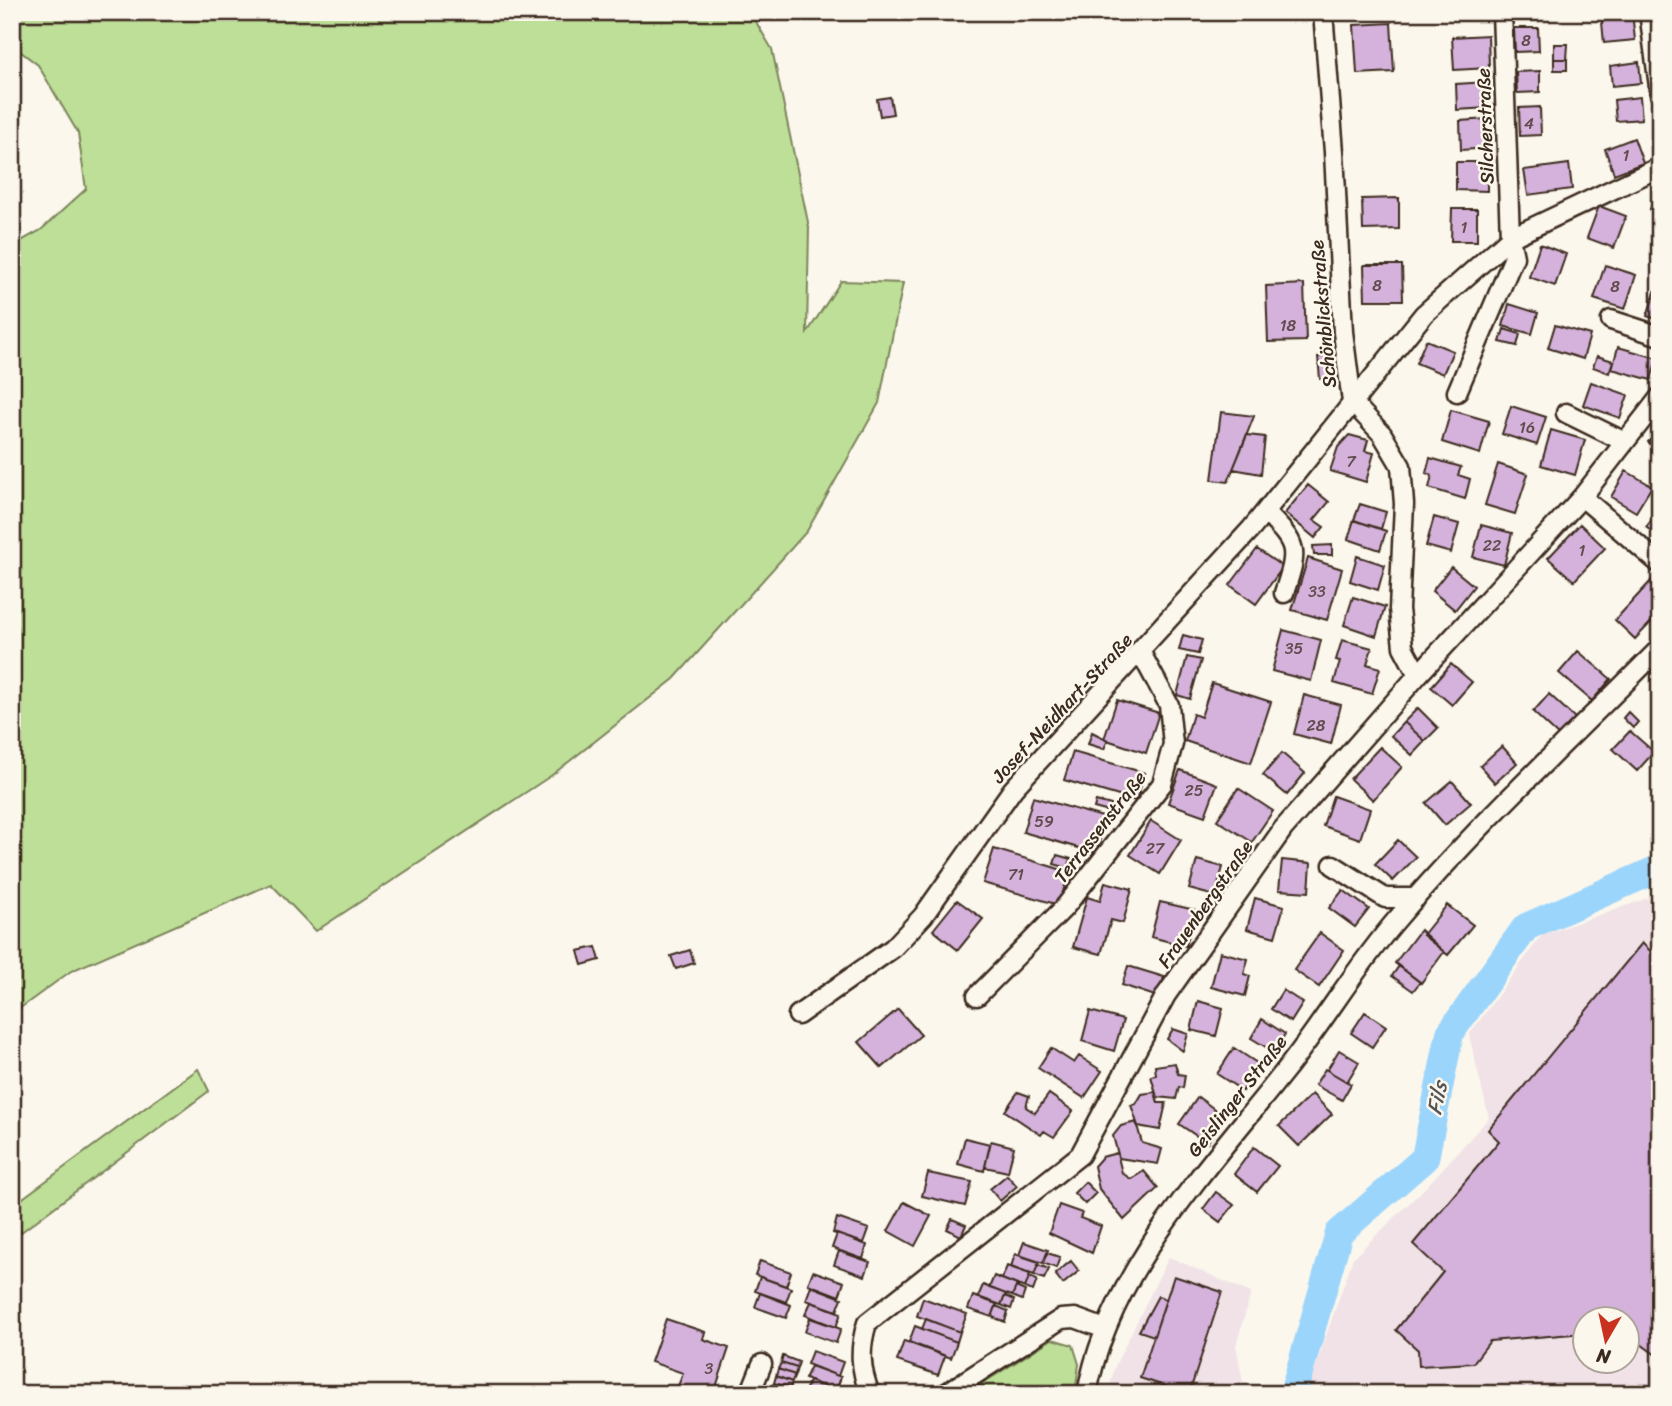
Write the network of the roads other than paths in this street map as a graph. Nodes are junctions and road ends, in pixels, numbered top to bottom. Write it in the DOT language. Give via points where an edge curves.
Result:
graph roads {
  1 [pos="1323,12"];
  2 [pos="1502,12"];
  3 [pos="1648,12"];
  4 [pos="1660,94"];
  5 [pos="1660,167"];
  6 [pos="1510,238"];
  7 [pos="1611,320"];
  8 [pos="1660,336"];
  9 [pos="1457,392"];
  10 [pos="1660,397"];
  11 [pos="1352,402"];
  12 [pos="1566,413"];
  13 [pos="1625,442"];
  14 [pos="1582,497"];
  15 [pos="1265,512"];
  16 [pos="1660,564"];
  17 [pos="1284,593"];
  18 [pos="1660,648"];
  19 [pos="1141,653"];
  20 [pos="1418,675"];
  21 [pos="1333,865"];
  22 [pos="1416,898"];
  23 [pos="977,996"];
  24 [pos="798,1015"];
  25 [pos="1105,1329"];
  26 [pos="762,1364"];
  27 [pos="750,1394"];
  28 [pos="870,1394"];
  29 [pos="945,1394"];
  30 [pos="1087,1394"];
  1 -- 11 [label="street, Schönblickstraße" via="1343,332"];
  2 -- 6 [label="street, Silcherstraße"];
  3 -- 4 [label="street"];
  5 -- 6 [label="street, Josef-Neidhart-Straße"];
  6 -- 9 [label="street" via="1514,257"];
  6 -- 11 [label="street, Josef-Neidhart-Straße" via="1424,314"];
  7 -- 8 [label="street"];
  10 -- 13 [label="street, Frauenbergstraße"];
  11 -- 15 [label="street, Josef-Neidhart-Straße"];
  11 -- 20 [label="street, Schönblickstraße" via="1382,434 1401,466 1404,504 1399,609 1403,647"];
  12 -- 13 [label="street"];
  13 -- 14 [label="street, Frauenbergstraße"];
  14 -- 16 [label="street"];
  14 -- 20 [label="street, Frauenbergstraße"];
  15 -- 17 [label="street" via="1291,538 1294,562"];
  15 -- 19 [label="street, Josef-Neidhart-Straße"];
  18 -- 22 [label="street, Geislinger Straße"];
  19 -- 23 [label="street, Terrassenstraße" via="1168,705 1173,744 1163,784 1063,908"];
  19 -- 24 [label="street, Josef-Neidhart-Straße" via="1013,789 923,916 900,940"];
  20 -- 28 [label="street, Frauenbergstraße" via="1283,829 1166,995 1080,1155 867,1323 860,1344 861,1372"];
  21 -- 22 [label="street" via="1385,898"];
  22 -- 25 [label="street, Geislinger Straße" via="1164,1222"];
  25 -- 29 [label="street" via="1075,1318 1061,1319"];
  25 -- 30 [label="street, Geislinger Straße"];
  26 -- 27 [label="street"];
}
